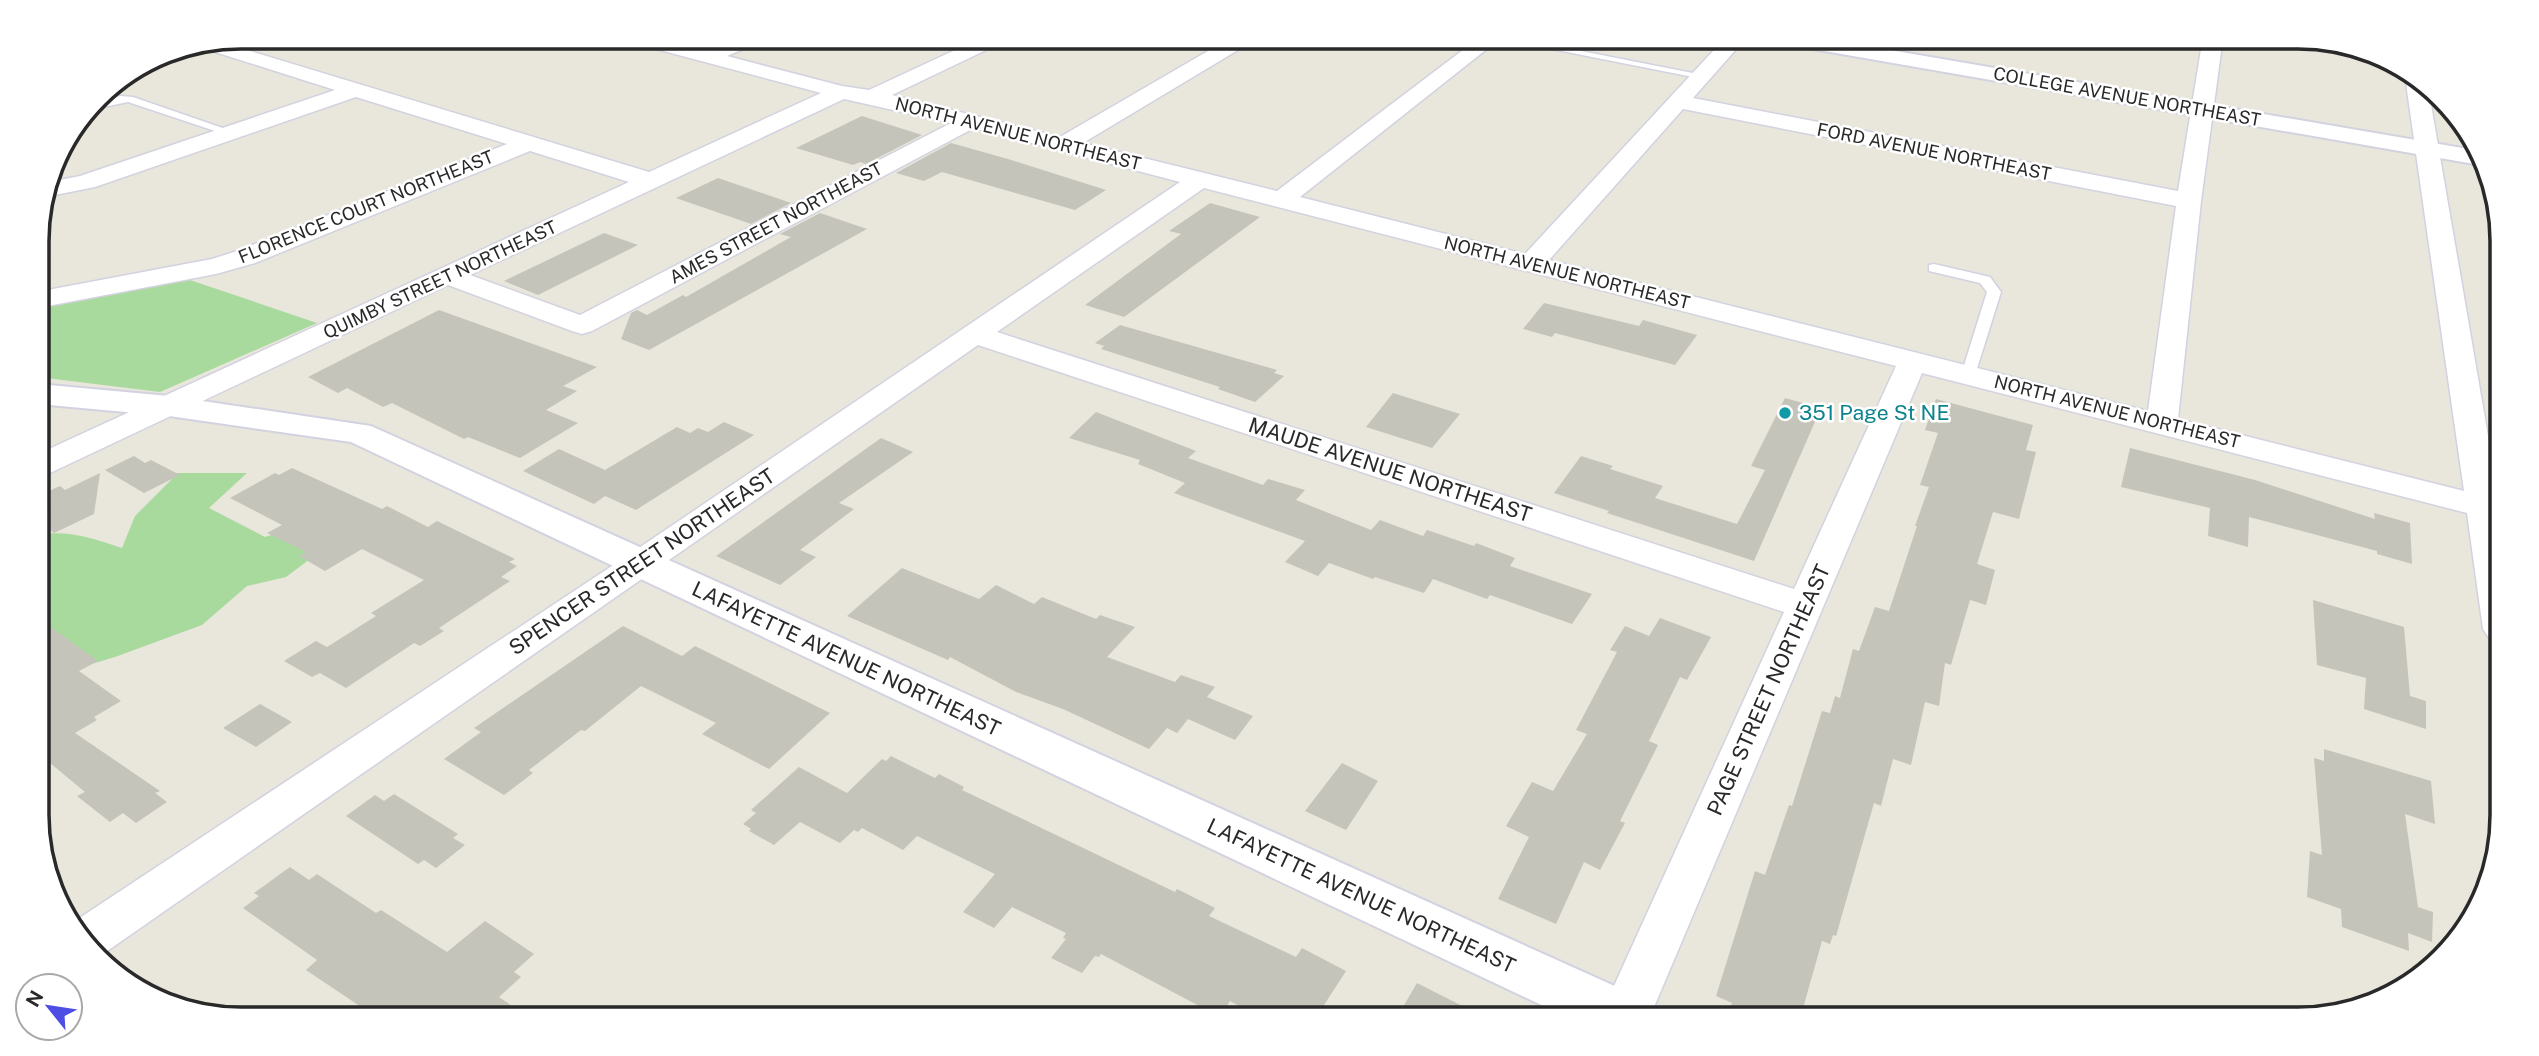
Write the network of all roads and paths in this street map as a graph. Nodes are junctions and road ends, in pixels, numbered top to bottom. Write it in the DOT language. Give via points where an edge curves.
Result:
graph roads {
  1 [pos="680,49"];
  2 [pos="725,49"];
  3 [pos="973,49"];
  4 [pos="1226,49"];
  5 [pos="1478,49"];
  6 [pos="1558,49"];
  7 [pos="1727,49"];
  8 [pos="1848,49"];
  9 [pos="2211,49"];
  10 [pos="226,50"];
  11 [pos="708,56"];
  12 [pos="1703,76"];
  13 [pos="357,90"];
  14 [pos="841,92"];
  15 [pos="2418,92"];
  16 [pos="872,97"];
  17 [pos="109,102"];
  18 [pos="1680,102"];
  19 [pos="2201,110"];
  20 [pos="971,121"];
  21 [pos="231,133"];
  22 [pos="529,142"];
  23 [pos="1063,145"];
  24 [pos="2426,149"];
  25 [pos="2470,157"];
  26 [pos="1199,180"];
  27 [pos="652,181"];
  28 [pos="57,188"];
  29 [pos="1281,200"];
  30 [pos="2189,201"];
  31 [pos="1531,264"];
  32 [pos="1934,268"];
  33 [pos="448,276"];
  34 [pos="49,298"];
  35 [pos="974,334"];
  36 [pos="1913,360"];
  37 [pos="1969,374"];
  38 [pos="49,395"];
  39 [pos="169,405"];
  40 [pos="2162,424"];
  41 [pos="49,461"];
  42 [pos="2490,498"];
  43 [pos="2490,508"];
  44 [pos="640,564"];
  45 [pos="1805,606"];
  46 [pos="92,935"];
  47 [pos="1602,1007"];
  48 [pos="1631,1007"];
  1 -- 11 [label="street, NORTH AVENUE NORTHEAST"];
  2 -- 11 [label="street"];
  3 -- 16 [label="street"];
  4 -- 23 [label="street"];
  5 -- 29 [label="street"];
  6 -- 12 [label="lane"];
  7 -- 12 [label="street"];
  8 -- 19 [label="street, COLLEGE AVENUE NORTHEAST"];
  9 -- 19 [label="street"];
  10 -- 13 [label="street"];
  11 -- 14 [label="street, NORTH AVENUE NORTHEAST"];
  12 -- 18 [label="street"];
  13 -- 21 [label="street"];
  13 -- 22 [label="street"];
  14 -- 16 [label="street, NORTH AVENUE NORTHEAST"];
  14 -- 27 [label="street, QUIMBY STREET NORTHEAST"];
  15 -- 24 [label="street"];
  16 -- 20 [label="street, NORTH AVENUE NORTHEAST"];
  17 -- 21 [label="lane" via="129,99"];
  18 -- 30 [label="street, FORD AVENUE NORTHEAST"];
  18 -- 31 [label="street"];
  19 -- 24 [label="street, COLLEGE AVENUE NORTHEAST"];
  19 -- 30 [label="street"];
  20 -- 23 [label="street, NORTH AVENUE NORTHEAST"];
  20 -- 33 [label="street, AMES STREET NORTHEAST" via="582,325"];
  21 -- 28 [label="street"];
  22 -- 27 [label="street"];
  22 -- 34 [label="street, FLORENCE COURT NORTHEAST" via="246,257"];
  23 -- 26 [label="street, NORTH AVENUE NORTHEAST"];
  24 -- 25 [label="street, COLLEGE AVENUE NORTHEAST"];
  24 -- 42 [label="street"];
  26 -- 29 [label="street, NORTH AVENUE NORTHEAST"];
  26 -- 35 [label="street, SPENCER STREET NORTHEAST"];
  27 -- 33 [label="street, QUIMBY STREET NORTHEAST"];
  29 -- 31 [label="street, NORTH AVENUE NORTHEAST"];
  30 -- 40 [label="street"];
  31 -- 36 [label="street, NORTH AVENUE NORTHEAST"];
  32 -- 37 [label="lane" via="1985,280 1994,292"];
  33 -- 39 [label="street, QUIMBY STREET NORTHEAST"];
  35 -- 44 [label="street, SPENCER STREET NORTHEAST"];
  35 -- 45 [label="street, MAUDE AVENUE NORTHEAST"];
  36 -- 37 [label="street, NORTH AVENUE NORTHEAST"];
  36 -- 45 [label="street, PAGE STREET NORTHEAST"];
  37 -- 40 [label="street, NORTH AVENUE NORTHEAST"];
  38 -- 39 [label="street, LAFAYETTE AVENUE NORTHEAST"];
  39 -- 41 [label="street, QUIMBY STREET NORTHEAST"];
  39 -- 44 [label="street, LAFAYETTE AVENUE NORTHEAST" via="359,433"];
  40 -- 43 [label="street, NORTH AVENUE NORTHEAST"];
  44 -- 46 [label="street, SPENCER STREET NORTHEAST"];
  44 -- 47 [label="street, LAFAYETTE AVENUE NORTHEAST"];
  45 -- 48 [label="street, PAGE STREET NORTHEAST"];
}
